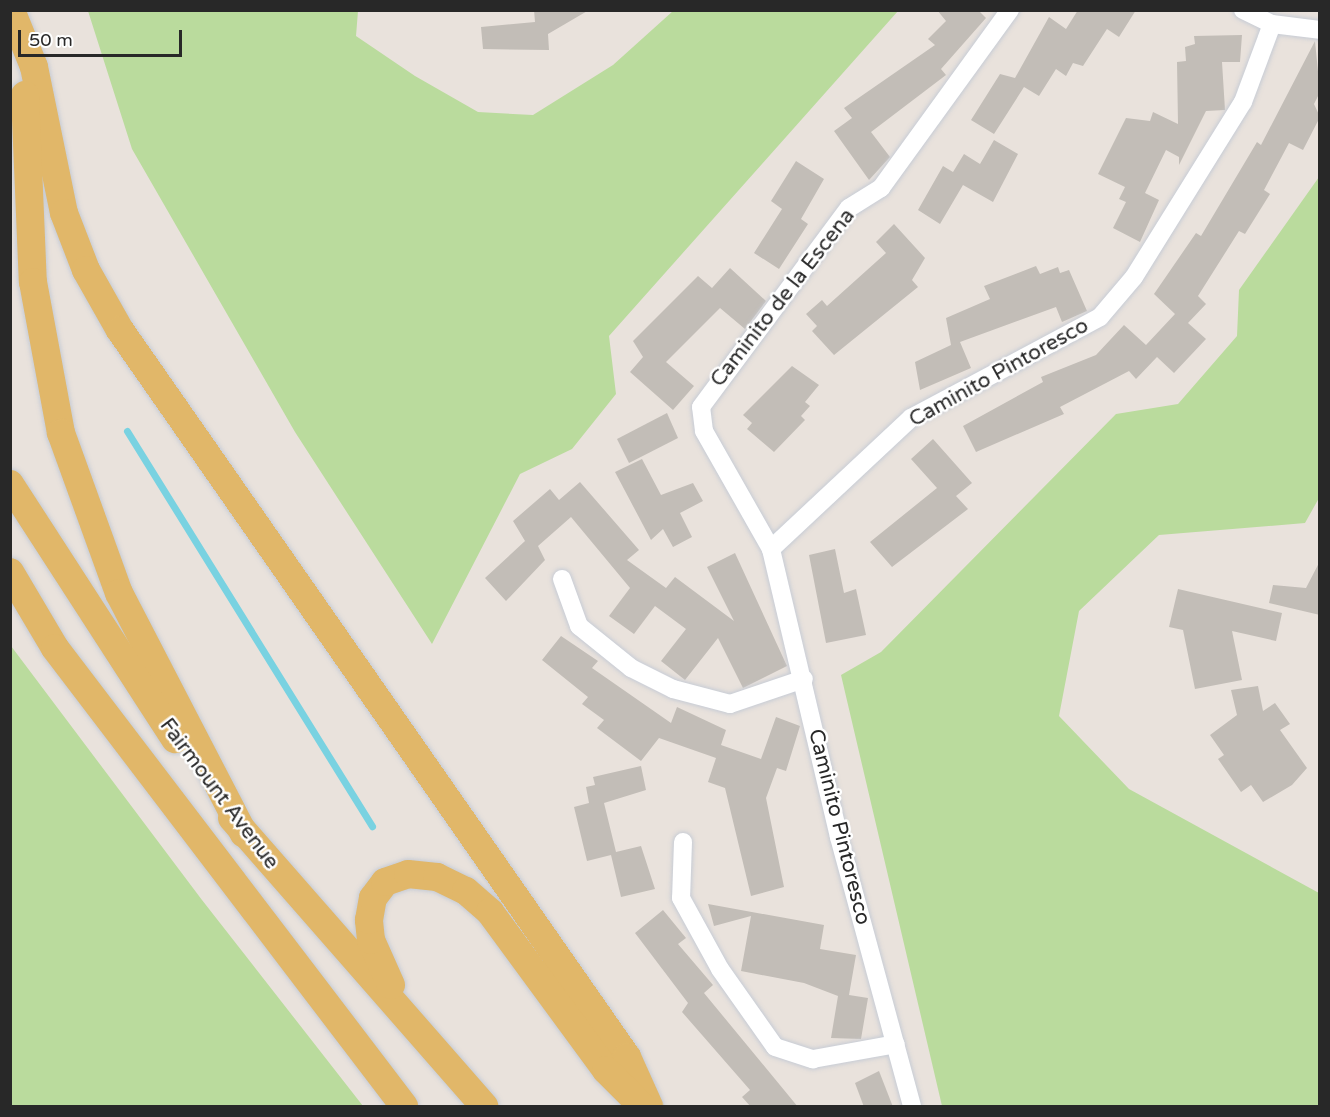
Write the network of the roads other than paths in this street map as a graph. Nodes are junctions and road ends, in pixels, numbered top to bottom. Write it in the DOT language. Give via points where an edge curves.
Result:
graph roads {
  1 [pos="1010,10"];
  2 [pos="1243,10"];
  3 [pos="14,19"];
  4 [pos="1272,24"];
  5 [pos="1320,30"];
  6 [pos="10,484"];
  7 [pos="771,549"];
  8 [pos="10,572"];
  9 [pos="562,579"];
  10 [pos="804,679"];
  11 [pos="244,834"];
  12 [pos="683,842"];
  13 [pos="407,1016"];
  14 [pos="896,1044"];
  15 [pos="404,1107"];
  16 [pos="484,1107"];
  17 [pos="642,1107"];
  18 [pos="649,1107"];
  19 [pos="912,1107"];
  1 -- 7 [label="street, Caminito de la Escena" via="881,188 849,208 701,407 704,432"];
  2 -- 4 [label="street"];
  3 -- 11 [label="main road" via="26,109 33,282 61,433 119,593"];
  3 -- 18 [label="main road" via="34,67 64,213 86,270 120,330 620,1048"];
  4 -- 5 [label="street"];
  4 -- 7 [label="street, Caminito Pintoresco" via="1243,102 1134,276 1100,317 911,418"];
  6 -- 11 [label="main road, Fairmount Avenue" via="159,716"];
  7 -- 10 [label="street, Caminito Pintoresco"];
  8 -- 15 [label="main road, Fairmount Avenue" via="62,658"];
  9 -- 10 [label="street" via="579,626 631,668 673,689 730,704"];
  10 -- 14 [label="street, Caminito Pintoresco" via="839,837"];
  11 -- 13 [label="main road, Fairmount Avenue"];
  12 -- 14 [label="street" via="681,898 720,969 775,1047 813,1059"];
  13 -- 16 [label="main road, Fairmount Avenue"];
  13 -- 17 [label="main road" via="371,940 373,898 386,882 408,874 437,877 466,891 490,912 606,1070"];
  14 -- 19 [label="street, Caminito Pintoresco"];
}
